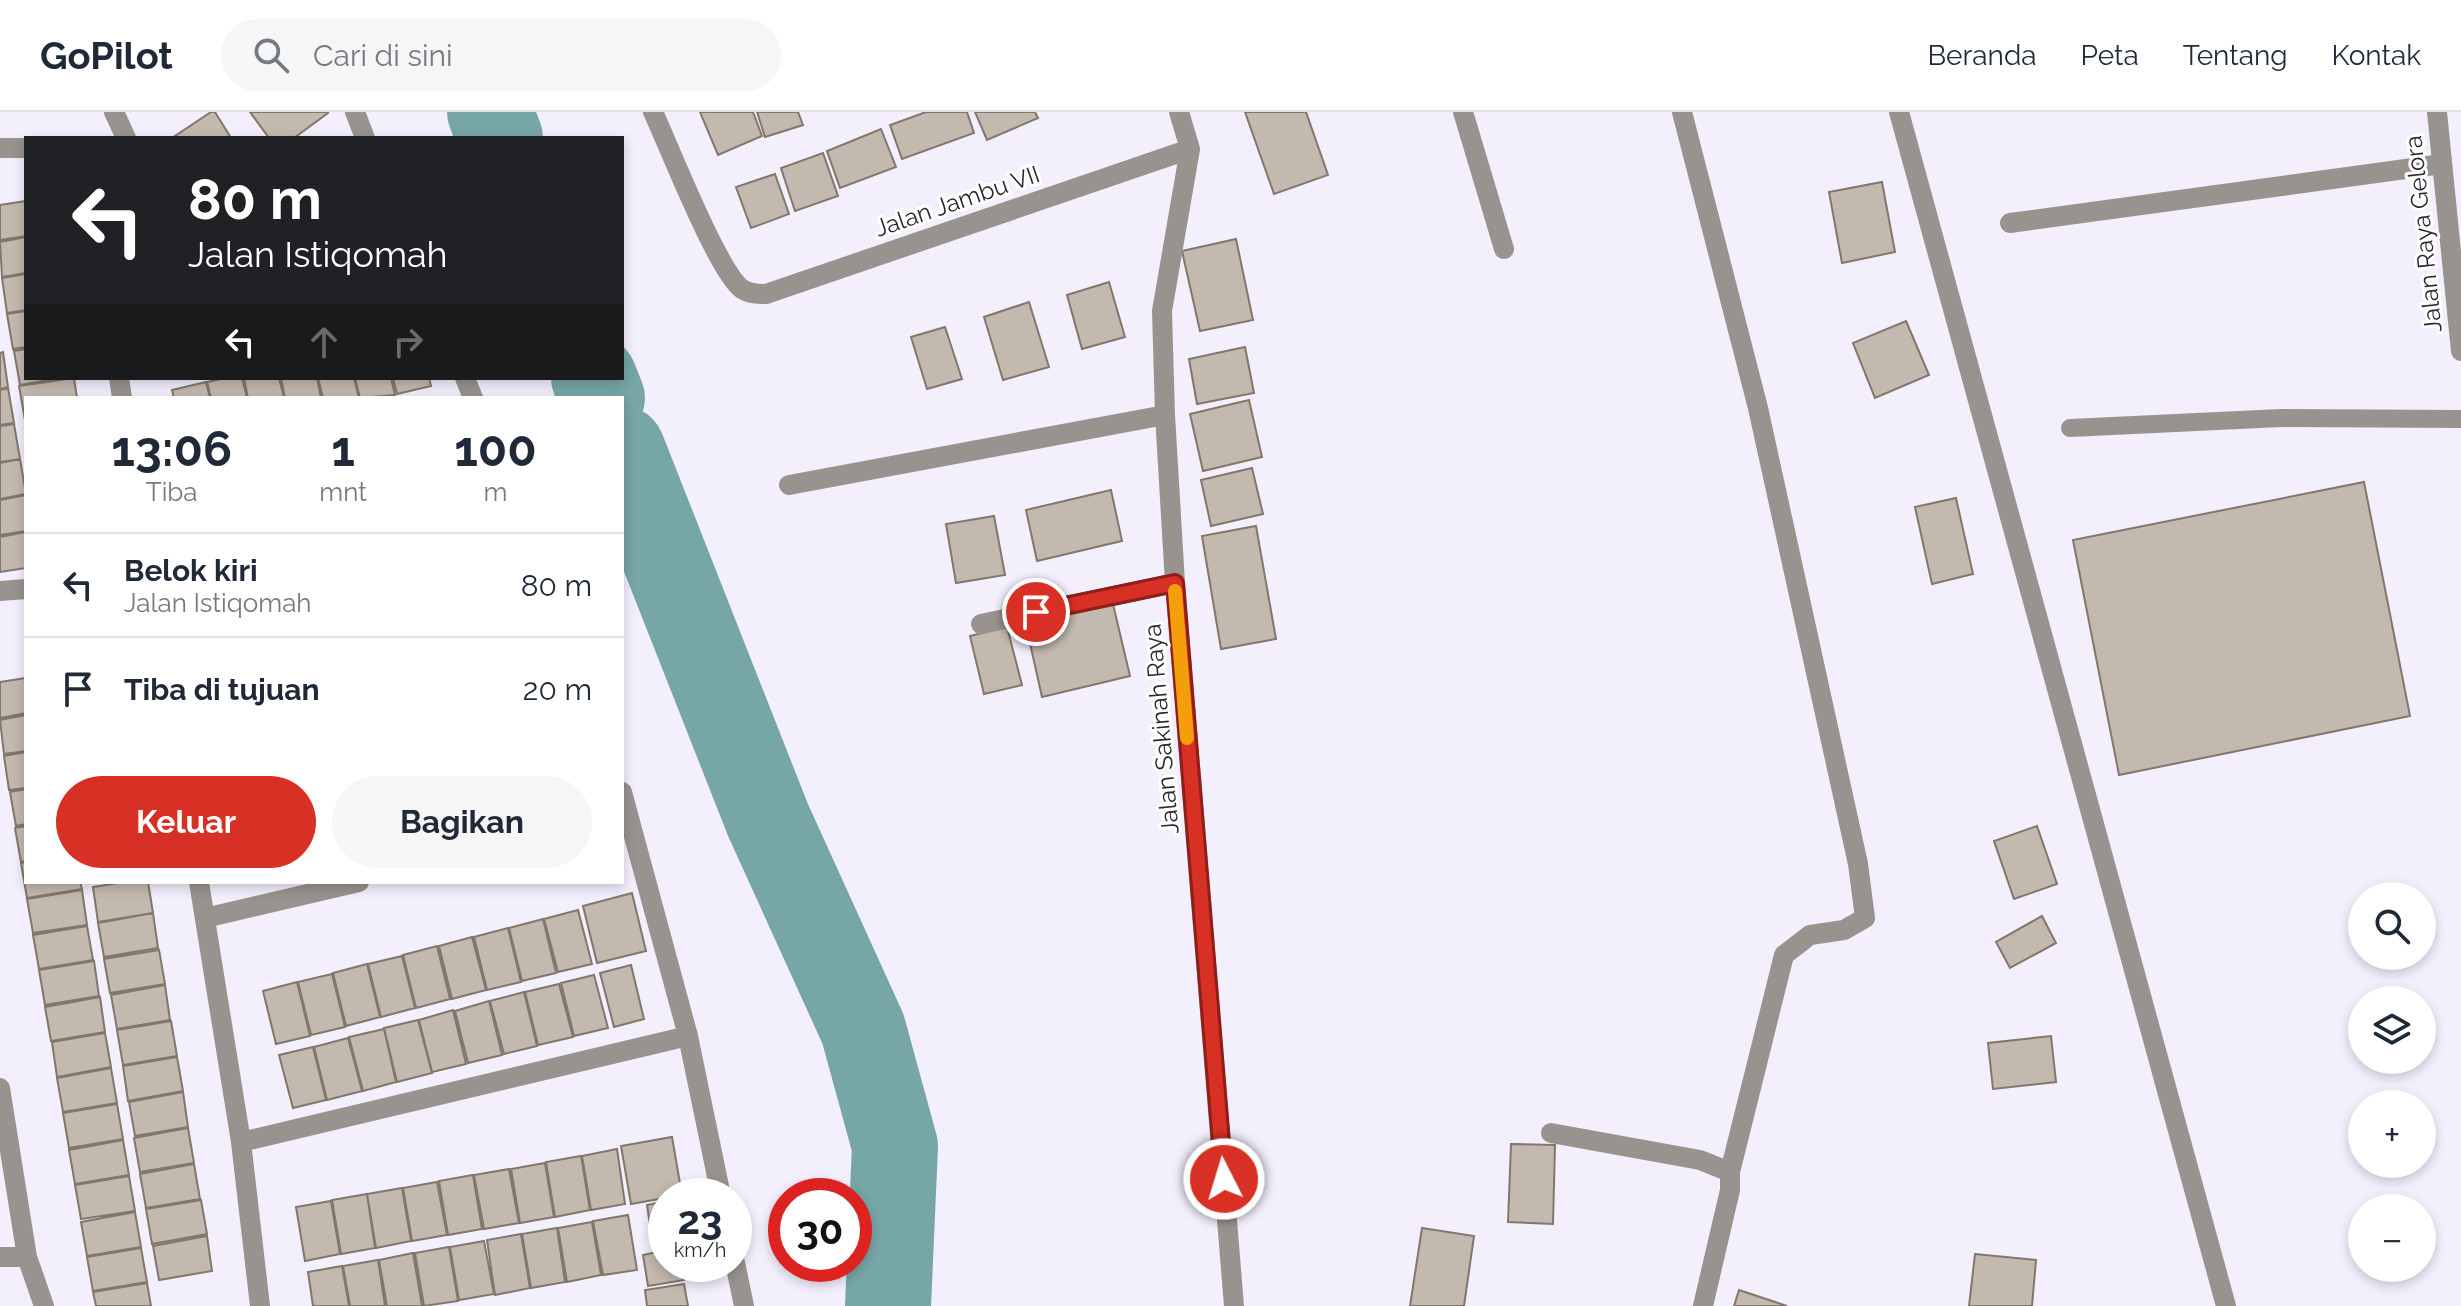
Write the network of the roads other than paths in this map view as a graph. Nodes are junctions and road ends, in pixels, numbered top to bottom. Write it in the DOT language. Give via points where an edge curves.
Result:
graph roads {
  1 [pos="114,112"];
  2 [pos="355,112"];
  3 [pos="653,112"];
  4 [pos="1179,112"];
  5 [pos="1463,112"];
  6 [pos="1682,112"];
  7 [pos="1899,112"];
  8 [pos="2437,112"];
  9 [pos="125,136"];
  10 [pos="364,136"];
  11 [pos="0,148"];
  12 [pos="24,148"];
  13 [pos="1190,149"];
  14 [pos="2442,164"];
  15 [pos="2010,223"];
  16 [pos="1504,249"];
  17 [pos="2461,351"];
  18 [pos="1165,415"];
  19 [pos="2461,419"];
  20 [pos="2070,428"];
  21 [pos="789,485"];
  22 [pos="1175,583"];
  23 [pos="24,589"];
  24 [pos="0,591"];
  25 [pos="981,624"];
  26 [pos="626,820"];
  27 [pos="199,884"];
  28 [pos="350,884"];
  29 [pos="205,918"];
  30 [pos="688,1036"];
  31 [pos="0,1088"];
  32 [pos="1551,1133"];
  33 [pos="241,1142"];
  34 [pos="1730,1172"];
  35 [pos="717,1178"];
  36 [pos="0,1257"];
  37 [pos="27,1257"];
  38 [pos="739,1282"];
  39 [pos="40,1305"];
  40 [pos="260,1306"];
  41 [pos="744,1306"];
  42 [pos="1234,1306"];
  43 [pos="1703,1306"];
  44 [pos="2226,1306"];
  1 -- 9 [label="street"];
  2 -- 10 [label="street"];
  3 -- 13 [label="street, Jalan Jambu VII" via="723,264 742,289 766,294"];
  4 -- 13 [label="street"];
  5 -- 16 [label="street"];
  6 -- 34 [label="street" via="1758,408 1858,864 1865,918 1844,930 1810,935 1784,955"];
  7 -- 44 [label="street"];
  8 -- 14 [label="street, Jalan Raya Gelora"];
  11 -- 12 [label="street"];
  13 -- 18 [label="street, Jalan Sakinah Raya" via="1162,311"];
  14 -- 15 [label="street"];
  14 -- 17 [label="street, Jalan Raya Gelora"];
  18 -- 21 [label="street"];
  18 -- 22 [label="street, Jalan Sakinah Raya"];
  19 -- 20 [label="lane" via="2281,418"];
  22 -- 25 [label="street"];
  22 -- 42 [label="street, Jalan Sakinah Raya"];
  23 -- 24 [label="street"];
  26 -- 30 [label="street"];
  27 -- 29 [label="street"];
  28 -- 29 [label="street"];
  29 -- 33 [label="street"];
  30 -- 33 [label="street"];
  30 -- 35 [label="street"];
  31 -- 37 [label="street"];
  32 -- 34 [label="street" via="1700,1160"];
  33 -- 40 [label="street"];
  34 -- 43 [label="street"];
  36 -- 37 [label="street"];
  37 -- 39 [label="street"];
  38 -- 41 [label="street"];
}
